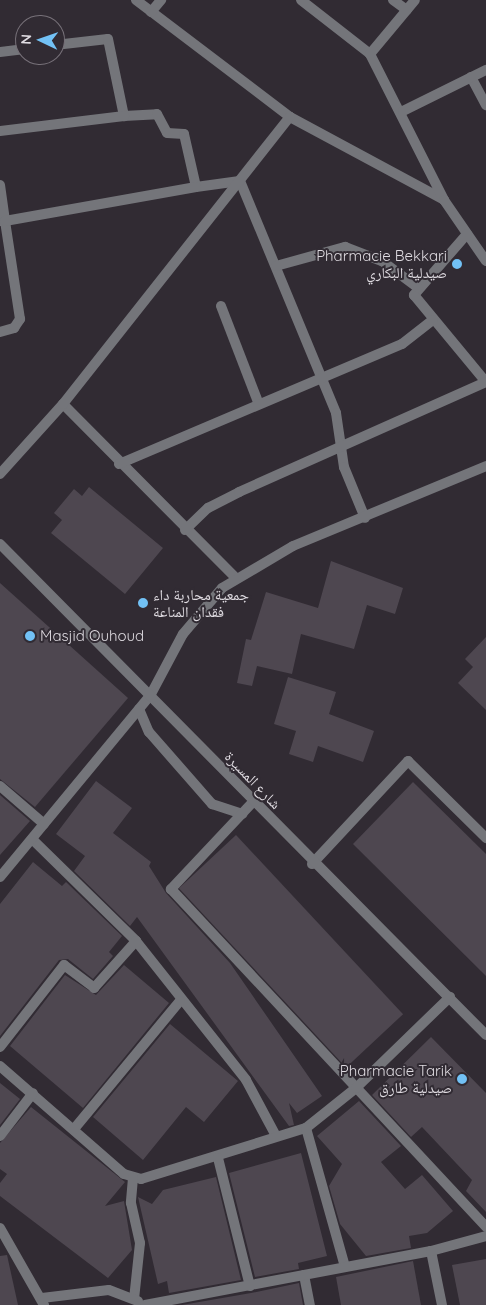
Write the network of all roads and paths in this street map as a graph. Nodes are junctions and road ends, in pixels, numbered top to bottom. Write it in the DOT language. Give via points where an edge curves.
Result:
graph roads {
  1 [pos="136,0"];
  2 [pos="161,0"];
  3 [pos="300,0"];
  4 [pos="394,0"];
  5 [pos="415,0"];
  6 [pos="407,10"];
  7 [pos="151,12"];
  8 [pos="65,44"];
  9 [pos="15,50"];
  10 [pos="0,52"];
  11 [pos="370,54"];
  12 [pos="486,70"];
  13 [pos="471,77"];
  14 [pos="486,105"];
  15 [pos="403,111"];
  16 [pos="124,116"];
  17 [pos="290,117"];
  18 [pos="0,131"];
  19 [pos="240,181"];
  20 [pos="0,185"];
  21 [pos="196,187"];
  22 [pos="444,200"];
  23 [pos="2,221"];
  24 [pos="467,234"];
  25 [pos="486,260"];
  26 [pos="276,266"];
  27 [pos="417,287"];
  28 [pos="221,306"];
  29 [pos="433,320"];
  30 [pos="0,332"];
  31 [pos="321,376"];
  32 [pos="486,382"];
  33 [pos="258,402"];
  34 [pos="63,404"];
  35 [pos="342,446"];
  36 [pos="119,464"];
  37 [pos="486,466"];
  38 [pos="0,474"];
  39 [pos="365,518"];
  40 [pos="185,530"];
  41 [pos="0,544"];
  42 [pos="236,578"];
  43 [pos="150,696"];
  44 [pos="139,709"];
  45 [pos="0,786"];
  46 [pos="253,802"];
  47 [pos="242,814"];
  48 [pos="44,824"];
  49 [pos="486,838"];
  50 [pos="32,839"];
  51 [pos="312,864"];
  52 [pos="0,877"];
  53 [pos="136,941"];
  54 [pos="450,997"];
  55 [pos="180,1001"];
  56 [pos="486,1035"];
  57 [pos="0,1047"];
  58 [pos="0,1066"];
  59 [pos="356,1088"];
  60 [pos="32,1094"];
  61 [pos="74,1128"];
  62 [pos="306,1128"];
  63 [pos="275,1134"];
  64 [pos="0,1136"];
  65 [pos="218,1158"];
  66 [pos="133,1178"];
  67 [pos="486,1227"];
  68 [pos="0,1228"];
  69 [pos="486,1236"];
  70 [pos="431,1251"];
  71 [pos="345,1267"];
  72 [pos="304,1275"];
  73 [pos="250,1286"];
  74 [pos="134,1299"];
  75 [pos="43,1301"];
  76 [pos="144,1305"];
  77 [pos="310,1305"];
  78 [pos="442,1305"];
  1 -- 7 [label="street"];
  2 -- 7 [label="street"];
  3 -- 11 [label="street"];
  4 -- 6 [label="street"];
  5 -- 6 [label="street"];
  6 -- 11 [label="street"];
  7 -- 17 [label="street"];
  8 -- 16 [label="street" via="108,39"];
  9 -- 10 [label="street"];
  11 -- 15 [label="street"];
  12 -- 13 [label="street"];
  13 -- 14 [label="street"];
  13 -- 15 [label="street"];
  15 -- 22 [label="street"];
  16 -- 18 [label="street"];
  16 -- 21 [label="street" via="157,114 167,132 184,134"];
  17 -- 19 [label="street"];
  17 -- 22 [label="street"];
  19 -- 21 [label="street"];
  19 -- 26 [label="street"];
  19 -- 34 [label="street"];
  20 -- 23 [label="street"];
  21 -- 23 [label="street"];
  22 -- 24 [label="street"];
  23 -- 30 [label="street" via="20,319 14,328"];
  24 -- 25 [label="street"];
  24 -- 27 [label="street"];
  26 -- 27 [label="street" via="346,247 382,261"];
  26 -- 31 [label="street"];
  27 -- 29 [label="street" via="415,299"];
  28 -- 33 [label="street"];
  29 -- 31 [label="street" via="402,344"];
  29 -- 32 [label="street"];
  31 -- 33 [label="street"];
  31 -- 35 [label="street" via="336,413"];
  32 -- 35 [label="street"];
  33 -- 36 [label="street"];
  34 -- 36 [label="street"];
  34 -- 38 [label="street"];
  35 -- 39 [label="street" via="344,467"];
  35 -- 40 [label="street" via="223,500"];
  36 -- 40 [label="street"];
  37 -- 39 [label="street"];
  39 -- 42 [label="street" via="293,546"];
  40 -- 42 [label="street"];
  41 -- 43 [label="street, شارع المسيرة"];
  42 -- 43 [label="street" via="200,610"];
  43 -- 44 [label="street"];
  43 -- 46 [label="street, شارع المسيرة"];
  44 -- 47 [label="street" via="149,732 212,804"];
  44 -- 48 [label="street"];
  45 -- 48 [label="street"];
  46 -- 47 [label="street"];
  46 -- 51 [label="street, شارع المسيرة"];
  47 -- 59 [label="street" via="171,889"];
  48 -- 50 [label="street"];
  49 -- 51 [label="street" via="408,760"];
  50 -- 52 [label="street"];
  50 -- 53 [label="street"];
  51 -- 54 [label="street, شارع المسيرة"];
  53 -- 55 [label="street"];
  53 -- 57 [label="street" via="94,988 64,965"];
  54 -- 56 [label="street, شارع المسيرة"];
  54 -- 59 [label="street"];
  55 -- 61 [label="street"];
  55 -- 63 [label="street" via="246,1080"];
  58 -- 60 [label="street"];
  59 -- 62 [label="street"];
  59 -- 67 [label="street"];
  60 -- 61 [label="street"];
  60 -- 64 [label="street"];
  61 -- 66 [label="street"];
  62 -- 63 [label="street"];
  62 -- 71 [label="street"];
  63 -- 65 [label="street"];
  65 -- 66 [label="street"];
  65 -- 73 [label="street"];
  66 -- 74 [label="street" via="131,1203 140,1243"];
  68 -- 75 [label="street"];
  69 -- 70 [label="street"];
  70 -- 71 [label="street"];
  70 -- 78 [label="street"];
  71 -- 72 [label="street"];
  72 -- 73 [label="street"];
  72 -- 77 [label="street"];
  73 -- 76 [label="street"];
  74 -- 75 [label="street" via="123,1292 93,1290"];
  74 -- 76 [label="street"];
}
